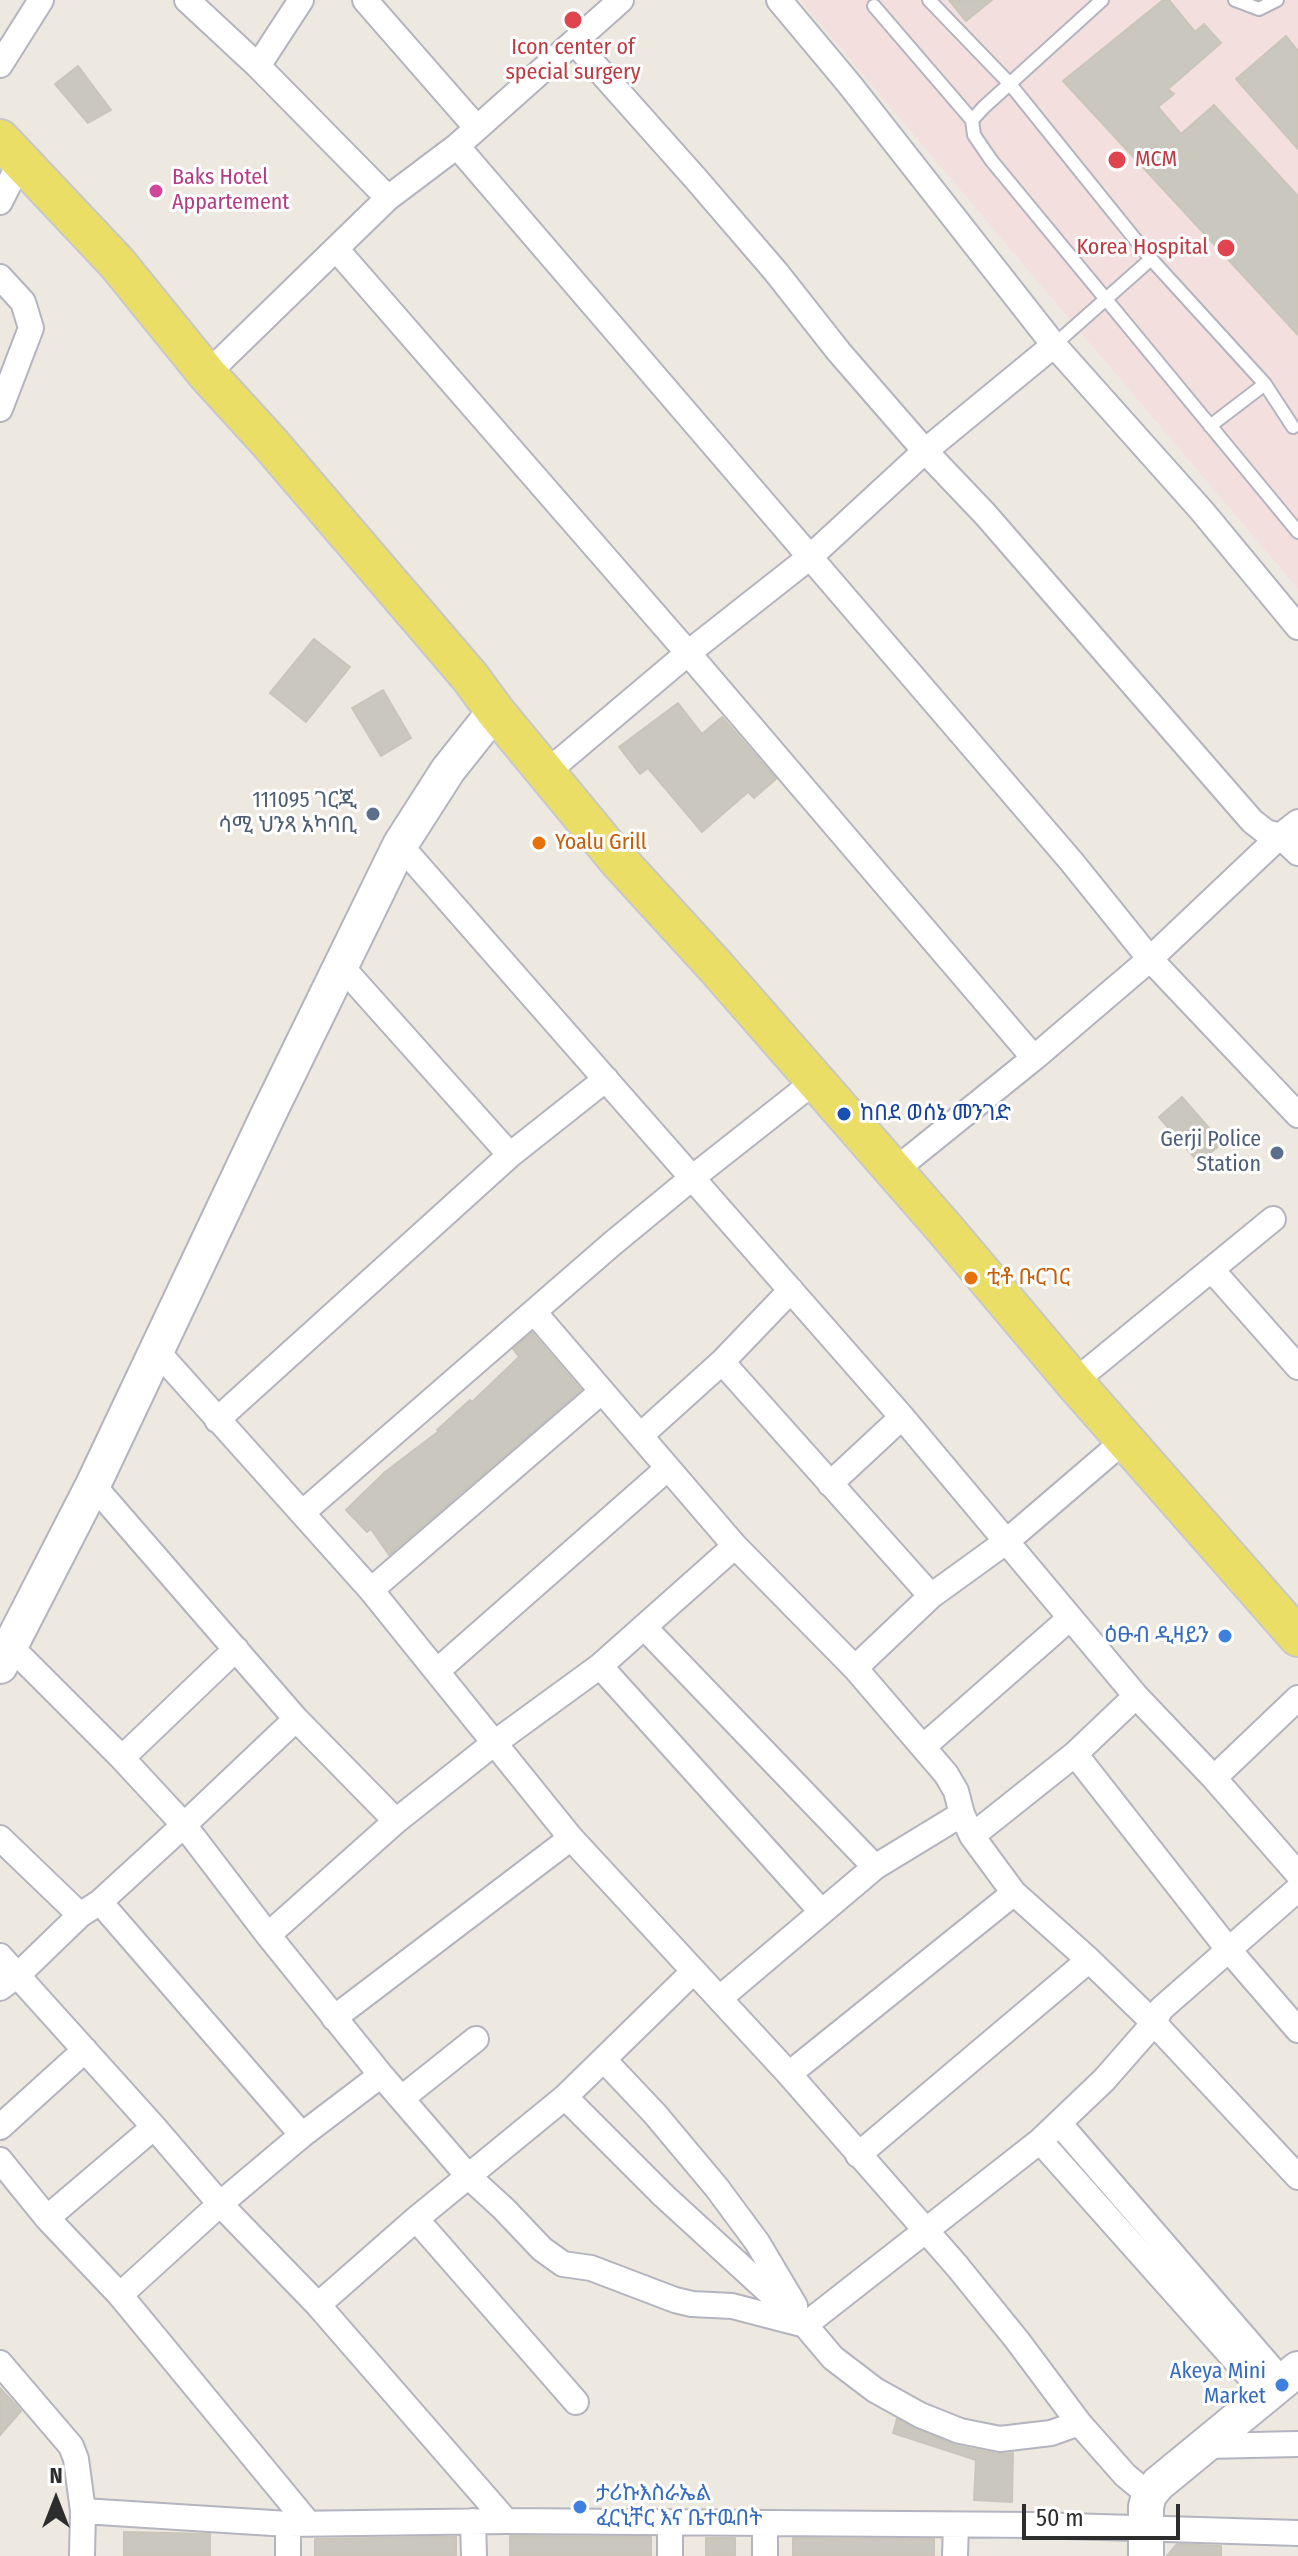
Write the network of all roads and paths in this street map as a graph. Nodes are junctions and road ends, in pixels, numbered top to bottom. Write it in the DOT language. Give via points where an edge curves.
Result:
graph roads {
  1 [pos="41,0"];
  2 [pos="187,0"];
  3 [pos="301,0"];
  4 [pos="365,0"];
  5 [pos="619,0"];
  6 [pos="779,0"];
  7 [pos="929,0"];
  8 [pos="1102,0"];
  9 [pos="1235,0"];
  10 [pos="1277,0"];
  11 [pos="874,6"];
  12 [pos="575,43"];
  13 [pos="0,65"];
  14 [pos="258,66"];
  15 [pos="1010,84"];
  16 [pos="972,120"];
  17 [pos="476,127"];
  18 [pos="457,146"];
  19 [pos="10,149"];
  20 [pos="388,198"];
  21 [pos="0,202"];
  22 [pos="337,250"];
  23 [pos="1151,259"];
  24 [pos="0,277"];
  25 [pos="1106,299"];
  26 [pos="1054,345"];
  27 [pos="207,374"];
  28 [pos="1265,384"];
  29 [pos="0,409"];
  30 [pos="1210,426"];
  31 [pos="1293,427"];
  32 [pos="925,451"];
  33 [pos="1296,525"];
  34 [pos="810,557"];
  35 [pos="1298,627"];
  36 [pos="688,653"];
  37 [pos="495,711"];
  38 [pos="547,772"];
  39 [pos="1289,829"];
  40 [pos="400,845"];
  41 [pos="1298,853"];
  42 [pos="1150,959"];
  43 [pos="342,967"];
  44 [pos="1034,1058"];
  45 [pos="606,1079"];
  46 [pos="815,1081"];
  47 [pos="1298,1115"];
  48 [pos="510,1155"];
  49 [pos="894,1171"];
  50 [pos="692,1178"];
  51 [pos="1273,1219"];
  52 [pos="1212,1270"];
  53 [pos="791,1290"];
  54 [pos="534,1312"];
  55 [pos="156,1350"];
  56 [pos="722,1362"];
  57 [pos="1298,1367"];
  58 [pos="1074,1382"];
  59 [pos="601,1392"];
  60 [pos="902,1417"];
  61 [pos="217,1420"];
  62 [pos="641,1435"];
  63 [pos="1126,1439"];
  64 [pos="668,1468"];
  65 [pos="830,1484"];
  66 [pos="93,1485"];
  67 [pos="302,1513"];
  68 [pos="1007,1541"];
  69 [pos="735,1546"];
  70 [pos="371,1590"];
  71 [pos="931,1596"];
  72 [pos="1070,1618"];
  73 [pos="644,1627"];
  74 [pos="1298,1637"];
  75 [pos="236,1649"];
  76 [pos="5,1656"];
  77 [pos="600,1666"];
  78 [pos="855,1668"];
  79 [pos="437,1671"];
  80 [pos="1136,1696"];
  81 [pos="1298,1698"];
  82 [pos="296,1719"];
  83 [pos="493,1744"];
  84 [pos="923,1747"];
  85 [pos="1075,1754"];
  86 [pos="122,1758"];
  87 [pos="1214,1778"];
  88 [pos="962,1814"];
  89 [pos="396,1821"];
  90 [pos="184,1825"];
  91 [pos="972,1836"];
  92 [pos="0,1838"];
  93 [pos="571,1838"];
  94 [pos="875,1867"];
  95 [pos="1298,1874"];
  96 [pos="1298,1889"];
  97 [pos="1014,1893"];
  98 [pos="90,1908"];
  99 [pos="821,1911"];
  100 [pos="268,1935"];
  101 [pos="1228,1949"];
  102 [pos="0,1956"];
  103 [pos="1089,1960"];
  104 [pos="693,1972"];
  105 [pos="9,1981"];
  106 [pos="720,1998"];
  107 [pos="334,2018"];
  108 [pos="1154,2023"];
  109 [pos="1298,2030"];
  110 [pos="476,2039"];
  111 [pos="85,2050"];
  112 [pos="604,2060"];
  113 [pos="789,2074"];
  114 [pos="381,2075"];
  115 [pos="565,2097"];
  116 [pos="402,2098"];
  117 [pos="1059,2123"];
  118 [pos="0,2127"];
  119 [pos="154,2127"];
  120 [pos="302,2135"];
  121 [pos="1040,2141"];
  122 [pos="858,2155"];
  123 [pos="0,2160"];
  124 [pos="1296,2172"];
  125 [pos="469,2177"];
  126 [pos="220,2204"];
  127 [pos="47,2218"];
  128 [pos="416,2219"];
  129 [pos="924,2230"];
  130 [pos="120,2295"];
  131 [pos="318,2305"];
  132 [pos="805,2325"];
  133 [pos="0,2363"];
  134 [pos="1282,2382"];
  135 [pos="576,2402"];
  136 [pos="1079,2423"];
  137 [pos="1298,2444"];
  138 [pos="1206,2446"];
  139 [pos="83,2511"];
  140 [pos="473,2521"];
  141 [pos="506,2521"];
  142 [pos="298,2523"];
  143 [pos="670,2523"];
  144 [pos="765,2524"];
  145 [pos="956,2525"];
  146 [pos="1147,2526"];
  147 [pos="1298,2533"];
  148 [pos="82,2556"];
  149 [pos="288,2556"];
  150 [pos="474,2556"];
  151 [pos="670,2556"];
  152 [pos="765,2556"];
  153 [pos="955,2556"];
  1 -- 13 [label="street"];
  2 -- 14 [label="street"];
  3 -- 14 [label="street"];
  4 -- 17 [label="street"];
  5 -- 12 [label="street"];
  6 -- 26 [label="street"];
  7 -- 15 [label="lane"];
  8 -- 15 [label="lane"];
  9 -- 10 [label="lane" via="1259,9"];
  11 -- 16 [label="lane"];
  12 -- 17 [label="street"];
  12 -- 32 [label="street"];
  14 -- 20 [label="street"];
  15 -- 16 [label="lane"];
  15 -- 23 [label="lane"];
  16 -- 25 [label="lane" via="974,135 991,160"];
  17 -- 18 [label="street"];
  18 -- 20 [label="street"];
  18 -- 34 [label="street"];
  19 -- 21 [label="street"];
  19 -- 27 [label="main road" via="117,263"];
  20 -- 22 [label="street"];
  22 -- 27 [label="street"];
  22 -- 36 [label="street"];
  23 -- 25 [label="lane"];
  23 -- 28 [label="lane"];
  24 -- 29 [label="street" via="23,302 31,328"];
  25 -- 26 [label="lane"];
  25 -- 30 [label="lane"];
  26 -- 32 [label="street"];
  26 -- 35 [label="street"];
  27 -- 37 [label="main road"];
  28 -- 30 [label="lane"];
  28 -- 31 [label="lane"];
  30 -- 33 [label="lane"];
  32 -- 34 [label="street"];
  32 -- 39 [label="street" via="1252,821 1266,832"];
  34 -- 36 [label="street"];
  34 -- 42 [label="street"];
  36 -- 38 [label="street"];
  36 -- 44 [label="street"];
  37 -- 38 [label="main road"];
  37 -- 40 [label="street" via="448,770"];
  38 -- 46 [label="main road" via="618,860"];
  39 -- 41 [label="street"];
  39 -- 42 [label="street"];
  40 -- 43 [label="street"];
  40 -- 45 [label="street"];
  42 -- 44 [label="street"];
  42 -- 47 [label="street"];
  43 -- 48 [label="street"];
  43 -- 55 [label="street"];
  44 -- 49 [label="street"];
  45 -- 48 [label="street"];
  45 -- 50 [label="street"];
  46 -- 49 [label="main road"];
  46 -- 50 [label="street"];
  48 -- 61 [label="street"];
  49 -- 58 [label="main road"];
  50 -- 53 [label="street"];
  50 -- 54 [label="street"];
  51 -- 52 [label="street"];
  52 -- 57 [label="street"];
  52 -- 58 [label="street"];
  53 -- 56 [label="street"];
  53 -- 60 [label="street"];
  54 -- 59 [label="street"];
  54 -- 67 [label="street"];
  55 -- 61 [label="street"];
  55 -- 66 [label="street"];
  56 -- 62 [label="street"];
  56 -- 65 [label="street"];
  58 -- 63 [label="main road"];
  59 -- 62 [label="street"];
  59 -- 70 [label="street"];
  60 -- 65 [label="street"];
  60 -- 68 [label="street"];
  61 -- 67 [label="street"];
  62 -- 64 [label="street"];
  63 -- 68 [label="street"];
  63 -- 74 [label="main road"];
  64 -- 69 [label="street"];
  64 -- 79 [label="street"];
  65 -- 71 [label="street"];
  66 -- 75 [label="street"];
  66 -- 76 [label="street"];
  67 -- 70 [label="street"];
  68 -- 71 [label="street"];
  68 -- 72 [label="street"];
  69 -- 73 [label="street"];
  69 -- 78 [label="street"];
  70 -- 79 [label="street"];
  71 -- 78 [label="street"];
  72 -- 80 [label="street"];
  72 -- 84 [label="street"];
  73 -- 77 [label="street"];
  73 -- 94 [label="street"];
  75 -- 82 [label="street"];
  75 -- 86 [label="street"];
  76 -- 86 [label="street"];
  77 -- 83 [label="street"];
  77 -- 99 [label="street"];
  78 -- 84 [label="street"];
  79 -- 83 [label="street"];
  80 -- 85 [label="street"];
  80 -- 87 [label="street"];
  81 -- 87 [label="street"];
  82 -- 89 [label="street"];
  82 -- 90 [label="street"];
  83 -- 89 [label="street"];
  83 -- 93 [label="street"];
  84 -- 88 [label="street" via="956,1791"];
  85 -- 91 [label="street"];
  85 -- 101 [label="street"];
  86 -- 90 [label="street"];
  87 -- 95 [label="street"];
  88 -- 91 [label="street"];
  88 -- 94 [label="street"];
  89 -- 100 [label="street"];
  90 -- 98 [label="street"];
  90 -- 100 [label="street"];
  91 -- 97 [label="street"];
  92 -- 98 [label="street"];
  93 -- 104 [label="street"];
  93 -- 107 [label="street"];
  94 -- 99 [label="street"];
  96 -- 101 [label="street"];
  97 -- 103 [label="street"];
  97 -- 113 [label="street"];
  98 -- 105 [label="street"];
  98 -- 120 [label="street"];
  99 -- 106 [label="street"];
  100 -- 107 [label="street"];
  101 -- 108 [label="street" via="1161,2009"];
  101 -- 109 [label="street"];
  102 -- 105 [label="street"];
  103 -- 108 [label="street"];
  103 -- 122 [label="street"];
  104 -- 106 [label="street"];
  104 -- 112 [label="street"];
  105 -- 111 [label="street"];
  106 -- 113 [label="street"];
  107 -- 114 [label="street"];
  108 -- 117 [label="street"];
  108 -- 124 [label="street"];
  110 -- 116 [label="street"];
  111 -- 118 [label="street"];
  111 -- 119 [label="street"];
  112 -- 115 [label="street"];
  112 -- 132 [label="street" via="717,2188 781,2279"];
  113 -- 122 [label="street"];
  114 -- 116 [label="street"];
  114 -- 120 [label="street"];
  115 -- 125 [label="street"];
  115 -- 132 [label="street"];
  116 -- 125 [label="street"];
  117 -- 121 [label="street"];
  117 -- 134 [label="street"];
  119 -- 126 [label="street"];
  119 -- 127 [label="street"];
  120 -- 126 [label="street"];
  121 -- 129 [label="street"];
  121 -- 134 [label="street"];
  122 -- 129 [label="street"];
  123 -- 127 [label="street"];
  125 -- 128 [label="street"];
  125 -- 132 [label="street" via="555,2260 675,2300 732,2306"];
  126 -- 130 [label="street"];
  126 -- 131 [label="street"];
  127 -- 130 [label="street"];
  128 -- 131 [label="street"];
  128 -- 135 [label="street"];
  129 -- 132 [label="street"];
  129 -- 136 [label="street"];
  130 -- 142 [label="street"];
  131 -- 141 [label="street"];
  132 -- 136 [label="street" via="833,2358 875,2390 960,2431 1023,2438"];
  133 -- 139 [label="street" via="71,2446"];
  134 -- 138 [label="street"];
  136 -- 146 [label="street" via="1125,2475"];
  137 -- 138 [label="street"];
  138 -- 146 [label="street" via="1169,2473"];
  139 -- 142 [label="street"];
  139 -- 148 [label="street"];
  140 -- 141 [label="street"];
  140 -- 142 [label="street"];
  140 -- 150 [label="street"];
  141 -- 143 [label="street"];
  142 -- 149 [label="street"];
  143 -- 144 [label="street"];
  143 -- 151 [label="street"];
  144 -- 145 [label="street"];
  144 -- 152 [label="street"];
  145 -- 146 [label="street"];
  145 -- 153 [label="street"];
  146 -- 147 [label="street"];
}
